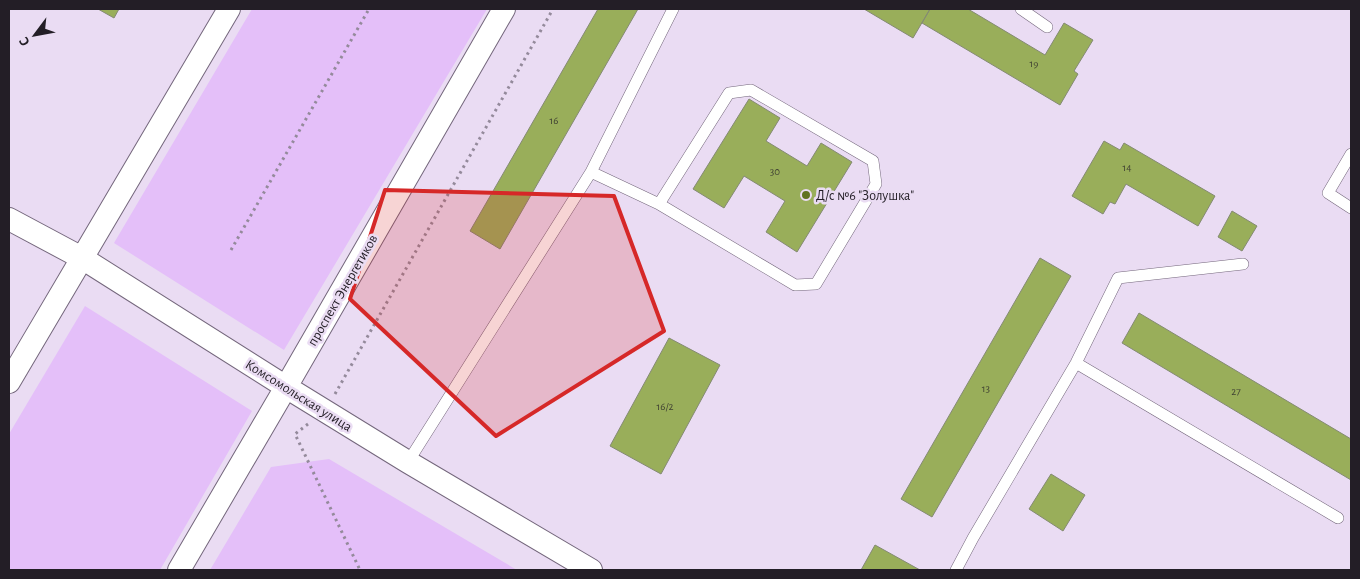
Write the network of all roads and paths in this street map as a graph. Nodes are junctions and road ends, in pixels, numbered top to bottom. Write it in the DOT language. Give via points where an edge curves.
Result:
graph roads {
  1 [pos="229,9"];
  2 [pos="369,9"];
  3 [pos="504,9"];
  4 [pos="552,9"];
  5 [pos="673,9"];
  6 [pos="1021,9"];
  7 [pos="1047,26"];
  8 [pos="1351,154"];
  9 [pos="591,172"];
  10 [pos="659,204"];
  11 [pos="1351,208"];
  12 [pos="9,219"];
  13 [pos="231,250"];
  14 [pos="82,258"];
  15 [pos="1243,264"];
  16 [pos="1076,363"];
  17 [pos="9,382"];
  18 [pos="286,388"];
  19 [pos="325,411"];
  20 [pos="408,462"];
  21 [pos="1338,518"];
  22 [pos="179,570"];
  23 [pos="360,570"];
  24 [pos="591,570"];
  25 [pos="956,570"];
  1 -- 14 [label="street"];
  2 -- 13 [label="path"];
  3 -- 18 [label="street, проспект Энергетиков"];
  4 -- 19 [label="path"];
  5 -- 9 [label="lane"];
  6 -- 7 [label="lane"];
  8 -- 11 [label="lane" via="1328,193"];
  9 -- 10 [label="lane"];
  9 -- 20 [label="lane"];
  10 -- 10 [label="lane" via="729,93 751,90 873,162 876,184 816,284 795,285"];
  12 -- 14 [label="street, Комсомольская улица"];
  14 -- 17 [label="street"];
  14 -- 18 [label="street, Комсомольская улица"];
  15 -- 16 [label="lane" via="1118,278"];
  16 -- 21 [label="lane"];
  16 -- 25 [label="lane"];
  18 -- 19 [label="street, Комсомольская улица"];
  18 -- 22 [label="street, проспект Энергетиков"];
  19 -- 20 [label="street, Комсомольская улица"];
  19 -- 23 [label="path" via="295,434"];
  20 -- 24 [label="street, Комсомольская улица"];
}
